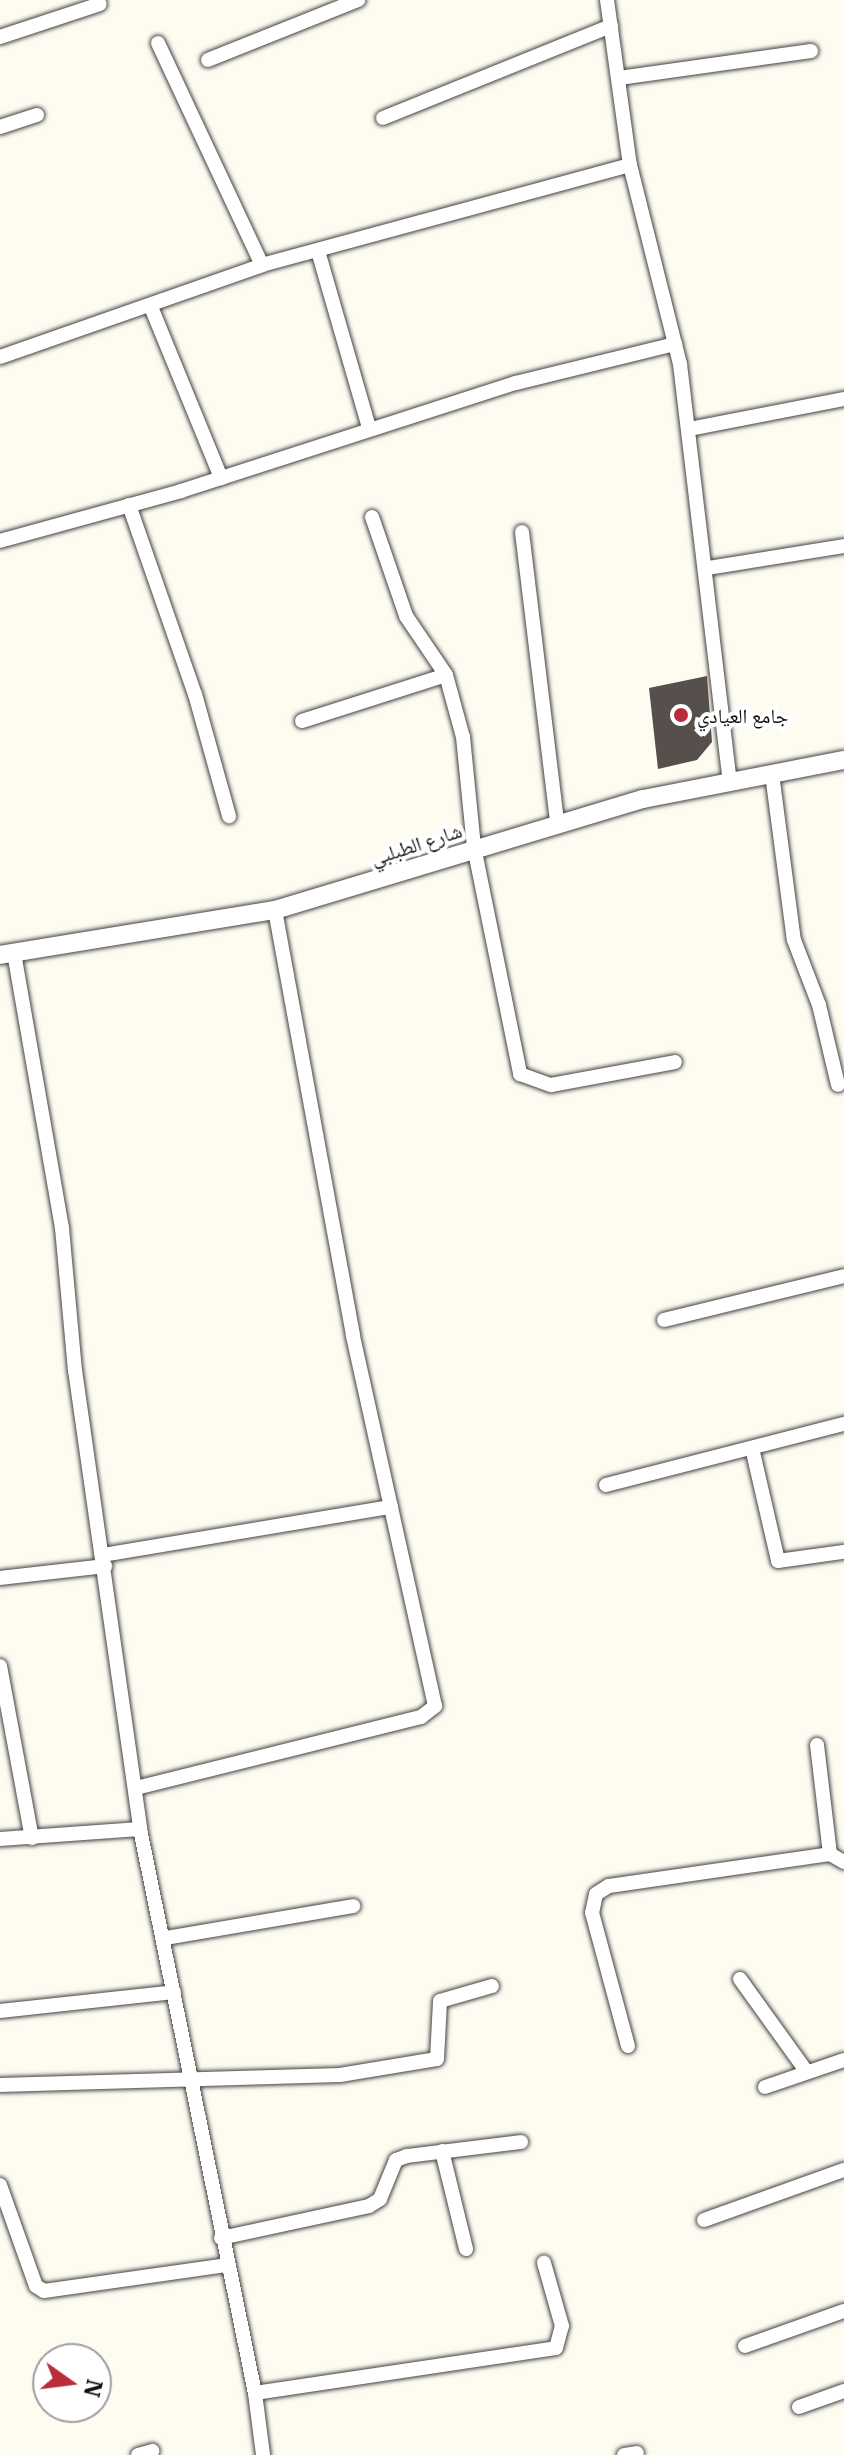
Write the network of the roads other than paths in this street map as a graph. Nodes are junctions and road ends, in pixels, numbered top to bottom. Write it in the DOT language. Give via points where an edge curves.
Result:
graph roads {
  1 [pos="358,0"];
  2 [pos="607,0"];
  3 [pos="100,4"];
  4 [pos="611,26"];
  5 [pos="0,37"];
  6 [pos="158,43"];
  7 [pos="811,51"];
  8 [pos="208,60"];
  9 [pos="619,78"];
  10 [pos="37,115"];
  11 [pos="383,118"];
  12 [pos="0,127"];
  13 [pos="630,165"];
  14 [pos="318,251"];
  15 [pos="262,265"];
  16 [pos="151,307"];
  17 [pos="675,344"];
  18 [pos="0,357"];
  19 [pos="844,399"];
  20 [pos="369,428"];
  21 [pos="689,429"];
  22 [pos="221,478"];
  23 [pos="129,505"];
  24 [pos="372,517"];
  25 [pos="522,532"];
  26 [pos="0,541"];
  27 [pos="844,546"];
  28 [pos="708,568"];
  29 [pos="446,675"];
  30 [pos="302,721"];
  31 [pos="844,760"];
  32 [pos="772,774"];
  33 [pos="730,782"];
  34 [pos="229,816"];
  35 [pos="557,823"];
  36 [pos="474,847"];
  37 [pos="275,910"];
  38 [pos="7,954"];
  39 [pos="675,1062"];
  40 [pos="838,1085"];
  41 [pos="844,1276"];
  42 [pos="664,1320"];
  43 [pos="844,1424"];
  44 [pos="752,1448"];
  45 [pos="606,1485"];
  46 [pos="391,1507"];
  47 [pos="843,1552"];
  48 [pos="104,1560"];
  49 [pos="0,1578"];
  50 [pos="0,1666"];
  51 [pos="817,1745"];
  52 [pos="136,1788"];
  53 [pos="140,1829"];
  54 [pos="32,1838"];
  55 [pos="0,1839"];
  56 [pos="830,1854"];
  57 [pos="844,1862"];
  58 [pos="353,1906"];
  59 [pos="166,1938"];
  60 [pos="740,1979"];
  61 [pos="492,1986"];
  62 [pos="174,1992"];
  63 [pos="0,2011"];
  64 [pos="628,2046"];
  65 [pos="844,2060"];
  66 [pos="806,2071"];
  67 [pos="189,2080"];
  68 [pos="0,2085"];
  69 [pos="765,2087"];
  70 [pos="521,2142"];
  71 [pos="442,2151"];
  72 [pos="844,2170"];
  73 [pos="0,2185"];
  74 [pos="704,2220"];
  75 [pos="221,2238"];
  76 [pos="466,2249"];
  77 [pos="544,2263"];
  78 [pos="226,2265"];
  79 [pos="844,2311"];
  80 [pos="745,2346"];
  81 [pos="844,2391"];
  82 [pos="255,2393"];
  83 [pos="799,2407"];
  84 [pos="263,2455"];
  1 -- 8 [label="street"];
  2 -- 4 [label="street"];
  3 -- 5 [label="street"];
  4 -- 9 [label="street"];
  4 -- 11 [label="street"];
  6 -- 15 [label="street"];
  7 -- 9 [label="street"];
  9 -- 13 [label="street"];
  10 -- 12 [label="street"];
  13 -- 14 [label="street"];
  13 -- 17 [label="street"];
  14 -- 15 [label="street"];
  14 -- 20 [label="street"];
  15 -- 16 [label="street"];
  16 -- 18 [label="street"];
  16 -- 22 [label="street"];
  17 -- 20 [label="street" via="516,383"];
  17 -- 21 [label="street"];
  19 -- 21 [label="street"];
  20 -- 22 [label="street"];
  21 -- 28 [label="street"];
  22 -- 23 [label="street"];
  23 -- 26 [label="street"];
  23 -- 34 [label="street" via="195,694"];
  24 -- 29 [label="street" via="406,616"];
  25 -- 35 [label="street"];
  27 -- 28 [label="street"];
  28 -- 33 [label="street"];
  29 -- 30 [label="street"];
  29 -- 36 [label="street" via="463,737"];
  31 -- 32 [label="street, شارع الطبلبي"];
  32 -- 33 [label="street, شارع الطبلبي"];
  32 -- 40 [label="street" via="794,940 819,1005"];
  33 -- 35 [label="street, شارع الطبلبي"];
  35 -- 36 [label="street, شارع الطبلبي"];
  36 -- 37 [label="street, شارع الطبلبي"];
  36 -- 39 [label="street" via="520,1074 551,1085"];
  37 -- 38 [label="street, شارع الطبلبي"];
  37 -- 46 [label="street"];
  38 -- 48 [label="street" via="62,1228 75,1370"];
  41 -- 42 [label="street"];
  43 -- 44 [label="street"];
  44 -- 45 [label="street"];
  44 -- 47 [label="street" via="778,1561"];
  46 -- 48 [label="street"];
  46 -- 52 [label="street" via="435,1699 430,1714"];
  48 -- 49 [label="street"];
  48 -- 52 [label="street"];
  50 -- 54 [label="street"];
  51 -- 56 [label="street"];
  52 -- 53 [label="street"];
  53 -- 54 [label="street"];
  53 -- 59 [label="street"];
  54 -- 55 [label="street"];
  56 -- 57 [label="street"];
  56 -- 64 [label="street" via="609,1886 596,1894 592,1913"];
  58 -- 59 [label="street"];
  59 -- 62 [label="street"];
  60 -- 66 [label="street"];
  61 -- 67 [label="street" via="440,2001 437,2059 340,2075"];
  62 -- 63 [label="street"];
  62 -- 67 [label="street"];
  65 -- 66 [label="street"];
  66 -- 69 [label="street"];
  67 -- 68 [label="street"];
  67 -- 75 [label="street"];
  70 -- 71 [label="street"];
  71 -- 75 [label="street" via="396,2160 380,2199 369,2206"];
  71 -- 76 [label="street"];
  72 -- 74 [label="street"];
  73 -- 78 [label="street" via="36,2286 44,2291"];
  75 -- 78 [label="street"];
  77 -- 82 [label="street" via="562,2326 556,2348"];
  78 -- 82 [label="street"];
  79 -- 80 [label="street"];
  81 -- 83 [label="street"];
  82 -- 84 [label="street"];
}
